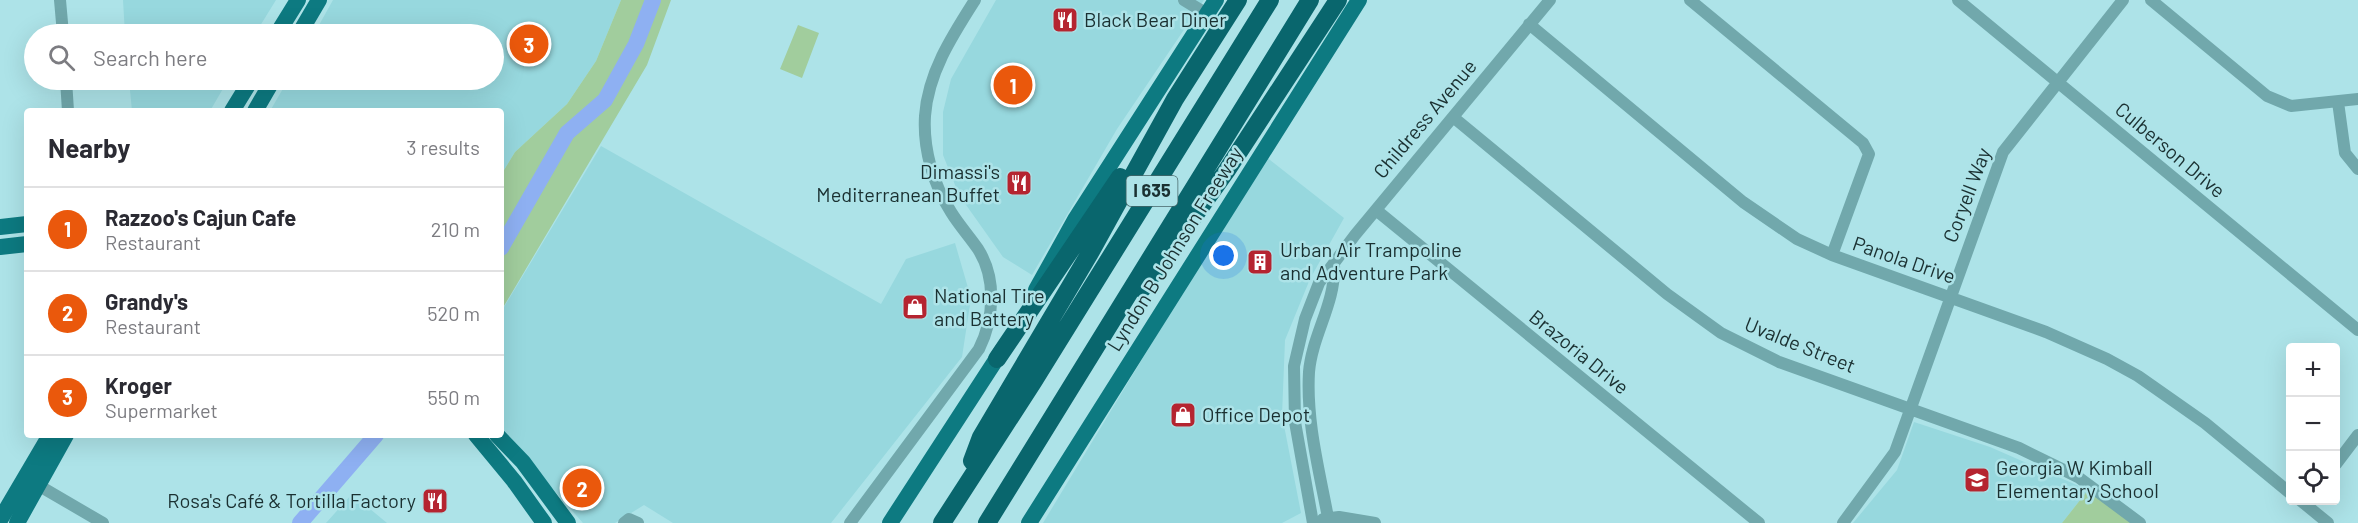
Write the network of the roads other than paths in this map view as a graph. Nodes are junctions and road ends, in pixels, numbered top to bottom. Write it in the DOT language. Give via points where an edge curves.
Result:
graph roads {
  1 [pos="60,0"];
  2 [pos="298,0"];
  3 [pos="319,0"];
  4 [pos="975,0"];
  5 [pos="1184,0"];
  6 [pos="1238,0"];
  7 [pos="1270,0"];
  8 [pos="1310,0"];
  9 [pos="1338,0"];
  10 [pos="1359,0"];
  11 [pos="1550,0"];
  12 [pos="1690,0"];
  13 [pos="2123,0"];
  14 [pos="2151,0"];
  15 [pos="1961,1"];
  16 [pos="1211,7"];
  17 [pos="62,24"];
  18 [pos="283,24"];
  19 [pos="305,24"];
  20 [pos="1529,24"];
  21 [pos="2056,82"];
  22 [pos="67,90"];
  23 [pos="245,90"];
  24 [pos="267,90"];
  25 [pos="2358,99"];
  26 [pos="2338,102"];
  27 [pos="68,108"];
  28 [pos="234,108"];
  29 [pos="257,108"];
  30 [pos="1453,117"];
  31 [pos="1163,121"];
  32 [pos="2358,168"];
  33 [pos="1376,210"];
  34 [pos="24,224"];
  35 [pos="0,227"];
  36 [pos="24,244"];
  37 [pos="0,247"];
  38 [pos="1832,255"];
  39 [pos="1334,266"];
  40 [pos="1951,296"];
  41 [pos="2358,330"];
  42 [pos="1102,336"];
  43 [pos="997,359"];
  44 [pos="1910,408"];
  45 [pos="1294,411"];
  46 [pos="1310,412"];
  47 [pos="2358,435"];
  48 [pos="49,438"];
  49 [pos="64,438"];
  50 [pos="478,438"];
  51 [pos="500,438"];
  52 [pos="2340,459"];
  53 [pos="523,462"];
  54 [pos="508,475"];
  55 [pos="32,482"];
  56 [pos="2286,490"];
  57 [pos="959,497"];
  58 [pos="2307,505"];
  59 [pos="0,520"];
  60 [pos="1329,521"];
  61 [pos="1312,522"];
  62 [pos="17,523"];
  63 [pos="103,523"];
  64 [pos="543,523"];
  65 [pos="568,523"];
  66 [pos="624,523"];
  67 [pos="638,523"];
  68 [pos="850,523"];
  69 [pos="890,523"];
  70 [pos="942,523"];
  71 [pos="987,523"];
  72 [pos="1029,523"];
  73 [pos="1375,523"];
  74 [pos="1759,523"];
  75 [pos="1843,523"];
  76 [pos="2140,523"];
  77 [pos="2328,523"];
  1 -- 17 [label="street"];
  2 -- 18 [label="main road"];
  3 -- 19 [label="main road"];
  4 -- 68 [label="street" via="934,75 925,116 926,144 944,200 985,265 991,296 989,325 979,349"];
  5 -- 16 [label="street"];
  6 -- 31 [label="highway"];
  7 -- 57 [label="highway, I 635"];
  8 -- 42 [label="highway, Lyndon B Johnson Freeway / I 635"];
  9 -- 42 [label="highway" via="1178,241"];
  10 -- 72 [label="main road, Lyndon B Johnson Freeway"];
  11 -- 20 [label="street, Childress Avenue"];
  12 -- 38 [label="street" via="1863,143 1869,154"];
  13 -- 21 [label="street, Coryell Way"];
  14 -- 26 [label="street" via="2267,96 2291,106"];
  15 -- 21 [label="street, Culberson Drive"];
  16 -- 43 [label="main road" via="1076,218"];
  20 -- 30 [label="street, Childress Avenue"];
  20 -- 38 [label="street, Panola Drive" via="1743,202 1797,239"];
  21 -- 40 [label="street, Coryell Way" via="2002,152"];
  21 -- 41 [label="street, Culberson Drive"];
  22 -- 27 [label="street"];
  23 -- 28 [label="main road"];
  24 -- 29 [label="main road"];
  25 -- 26 [label="street"];
  26 -- 32 [label="street" via="2345,153"];
  30 -- 33 [label="street, Childress Avenue"];
  30 -- 44 [label="street, Uvalde Street" via="1667,294 1721,333 1779,362"];
  31 -- 43 [label="highway" via="1127,165"];
  31 -- 57 [label="highway" via="981,437"];
  33 -- 39 [label="street, Childress Avenue"];
  33 -- 74 [label="street, Brazoria Drive"];
  34 -- 35 [label="main road"];
  36 -- 37 [label="main road"];
  38 -- 40 [label="street, Panola Drive"];
  39 -- 45 [label="street, Childress Avenue" via="1319,283 1305,319 1294,366"];
  39 -- 46 [label="street" via="1335,285 1317,334 1309,371"];
  40 -- 44 [label="street, Coryell Way"];
  40 -- 56 [label="street, Panola Drive" via="2046,332 2138,376 2205,423"];
  42 -- 71 [label="highway, Lyndon B Johnson Freeway / I 635"];
  43 -- 69 [label="main road"];
  44 -- 75 [label="street, Coryell Way" via="1895,452"];
  44 -- 76 [label="street, Uvalde Street" via="2049,462 2085,482"];
  45 -- 46 [label="street"];
  45 -- 61 [label="street, Childress Avenue"];
  46 -- 60 [label="street"];
  47 -- 52 [label="street"];
  48 -- 55 [label="main road"];
  49 -- 55 [label="main road"];
  50 -- 54 [label="main road"];
  51 -- 53 [label="main road"];
  53 -- 54 [label="main road"];
  53 -- 65 [label="main road"];
  54 -- 64 [label="main road"];
  55 -- 59 [label="main road"];
  55 -- 62 [label="main road"];
  55 -- 63 [label="street"];
  57 -- 70 [label="highway, I 635"];
  58 -- 77 [label="street"];
  60 -- 61 [label="street"];
  60 -- 73 [label="street" via="1356,519"];
  66 -- 67 [label="street" via="628,519"];
}
